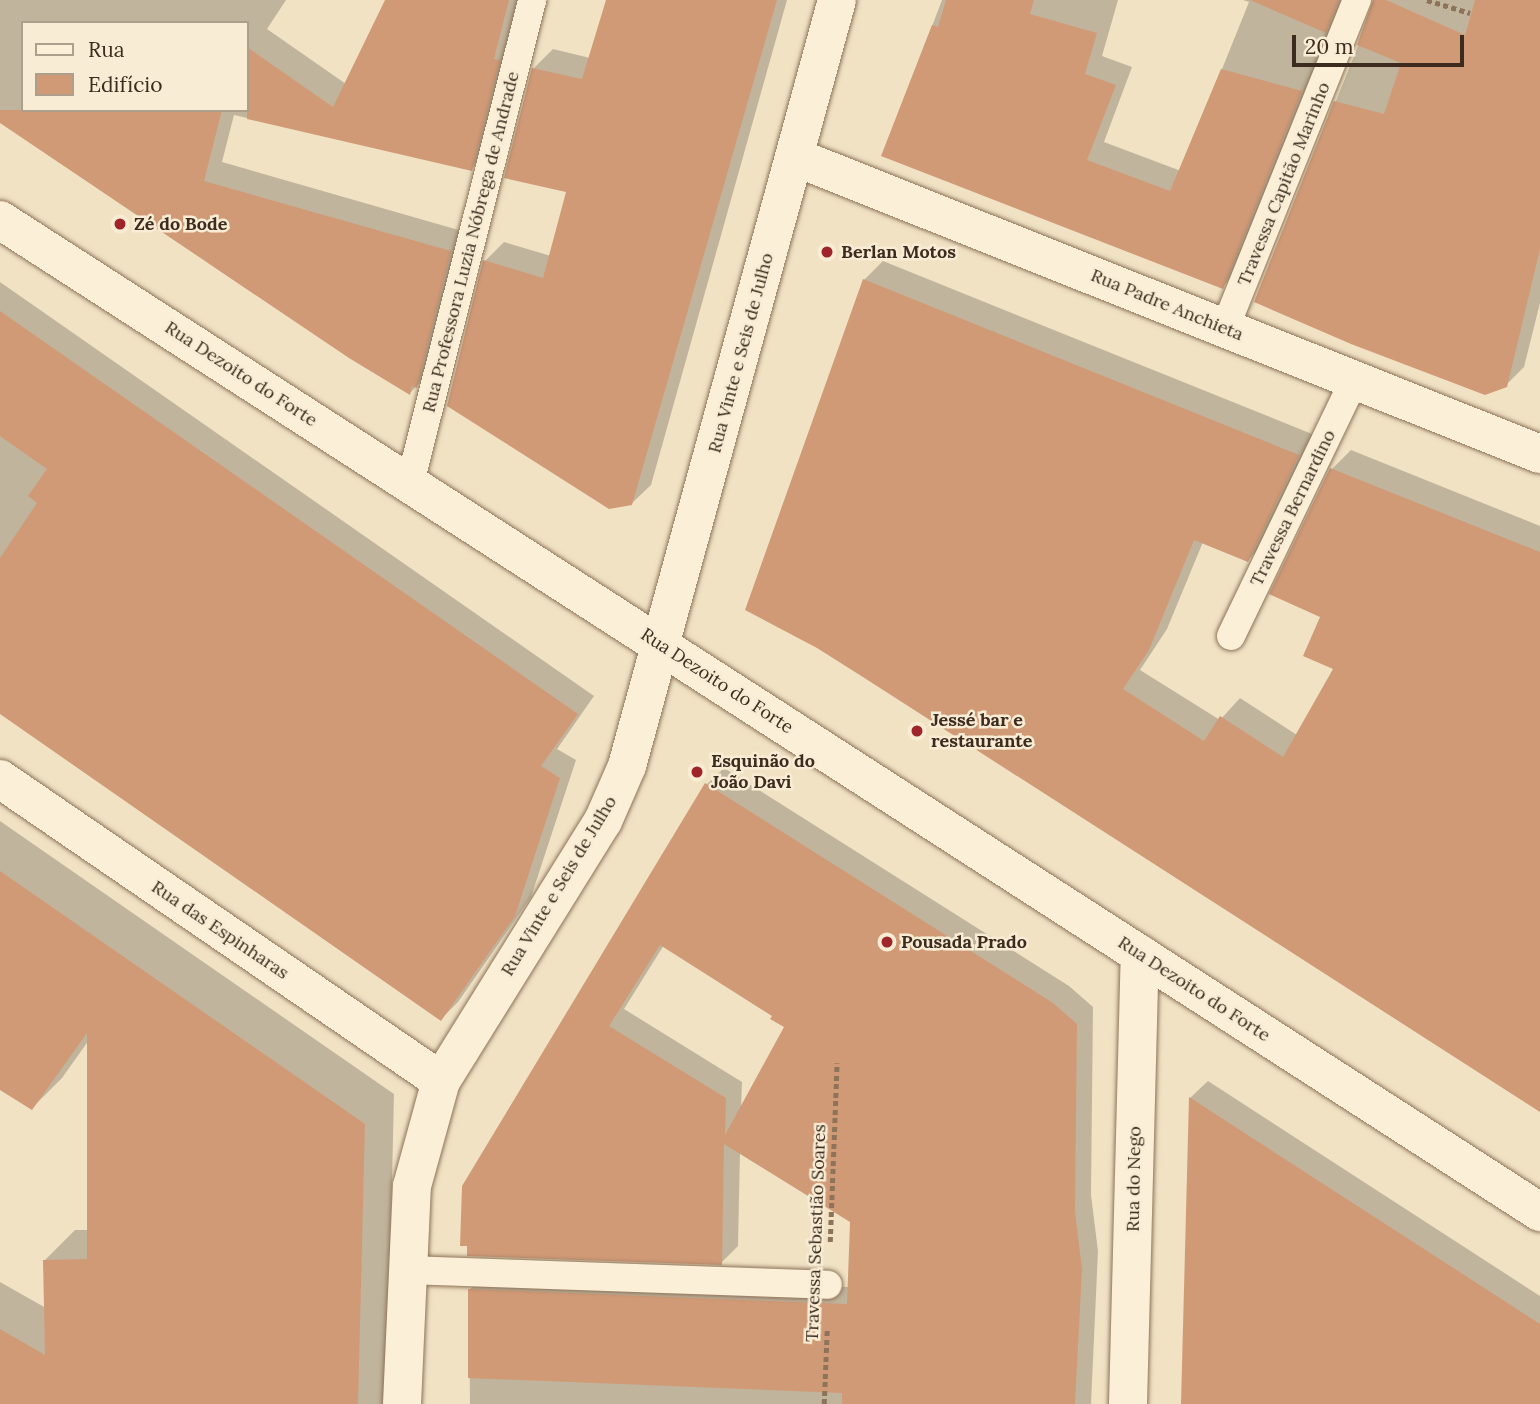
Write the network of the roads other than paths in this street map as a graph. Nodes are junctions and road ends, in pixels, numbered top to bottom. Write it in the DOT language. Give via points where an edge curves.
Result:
graph roads {
  1 [pos="532,0"];
  2 [pos="837,0"];
  3 [pos="1357,0"];
  4 [pos="795,157"];
  5 [pos="0,219"];
  6 [pos="1225,328"];
  7 [pos="1354,380"];
  8 [pos="1540,454"];
  9 [pos="410,483"];
  10 [pos="1231,636"];
  11 [pos="660,645"];
  12 [pos="0,779"];
  13 [pos="1140,954"];
  14 [pos="441,1081"];
  15 [pos="1540,1212"];
  16 [pos="407,1270"];
  17 [pos="828,1285"];
  18 [pos="402,1404"];
  19 [pos="1128,1404"];
  1 -- 9 [label="lane, Rua Professora Luzia Nóbrega de Andrade"];
  2 -- 4 [label="street, Rua Vinte e Seis de Julho"];
  3 -- 6 [label="lane, Travessa Capitão Marinho"];
  4 -- 6 [label="street, Rua Padre Anchieta"];
  4 -- 11 [label="street, Rua Vinte e Seis de Julho"];
  5 -- 9 [label="street, Rua Dezoito do Forte"];
  6 -- 7 [label="street, Rua Padre Anchieta"];
  7 -- 8 [label="street, Rua Padre Anchieta"];
  7 -- 10 [label="lane, Travessa Bernardino"];
  9 -- 11 [label="street, Rua Dezoito do Forte"];
  11 -- 13 [label="street, Rua Dezoito do Forte"];
  11 -- 14 [label="street, Rua Vinte e Seis de Julho" via="627,765 603,821"];
  12 -- 14 [label="street, Rua das Espinharas"];
  13 -- 15 [label="street, Rua Dezoito do Forte"];
  13 -- 19 [label="street, Rua do Nego"];
  14 -- 16 [label="street, Rua Vinte e Seis de Julho" via="412,1186"];
  16 -- 17 [label="lane"];
  16 -- 18 [label="street, Rua Vinte e Seis de Julho"];
}
